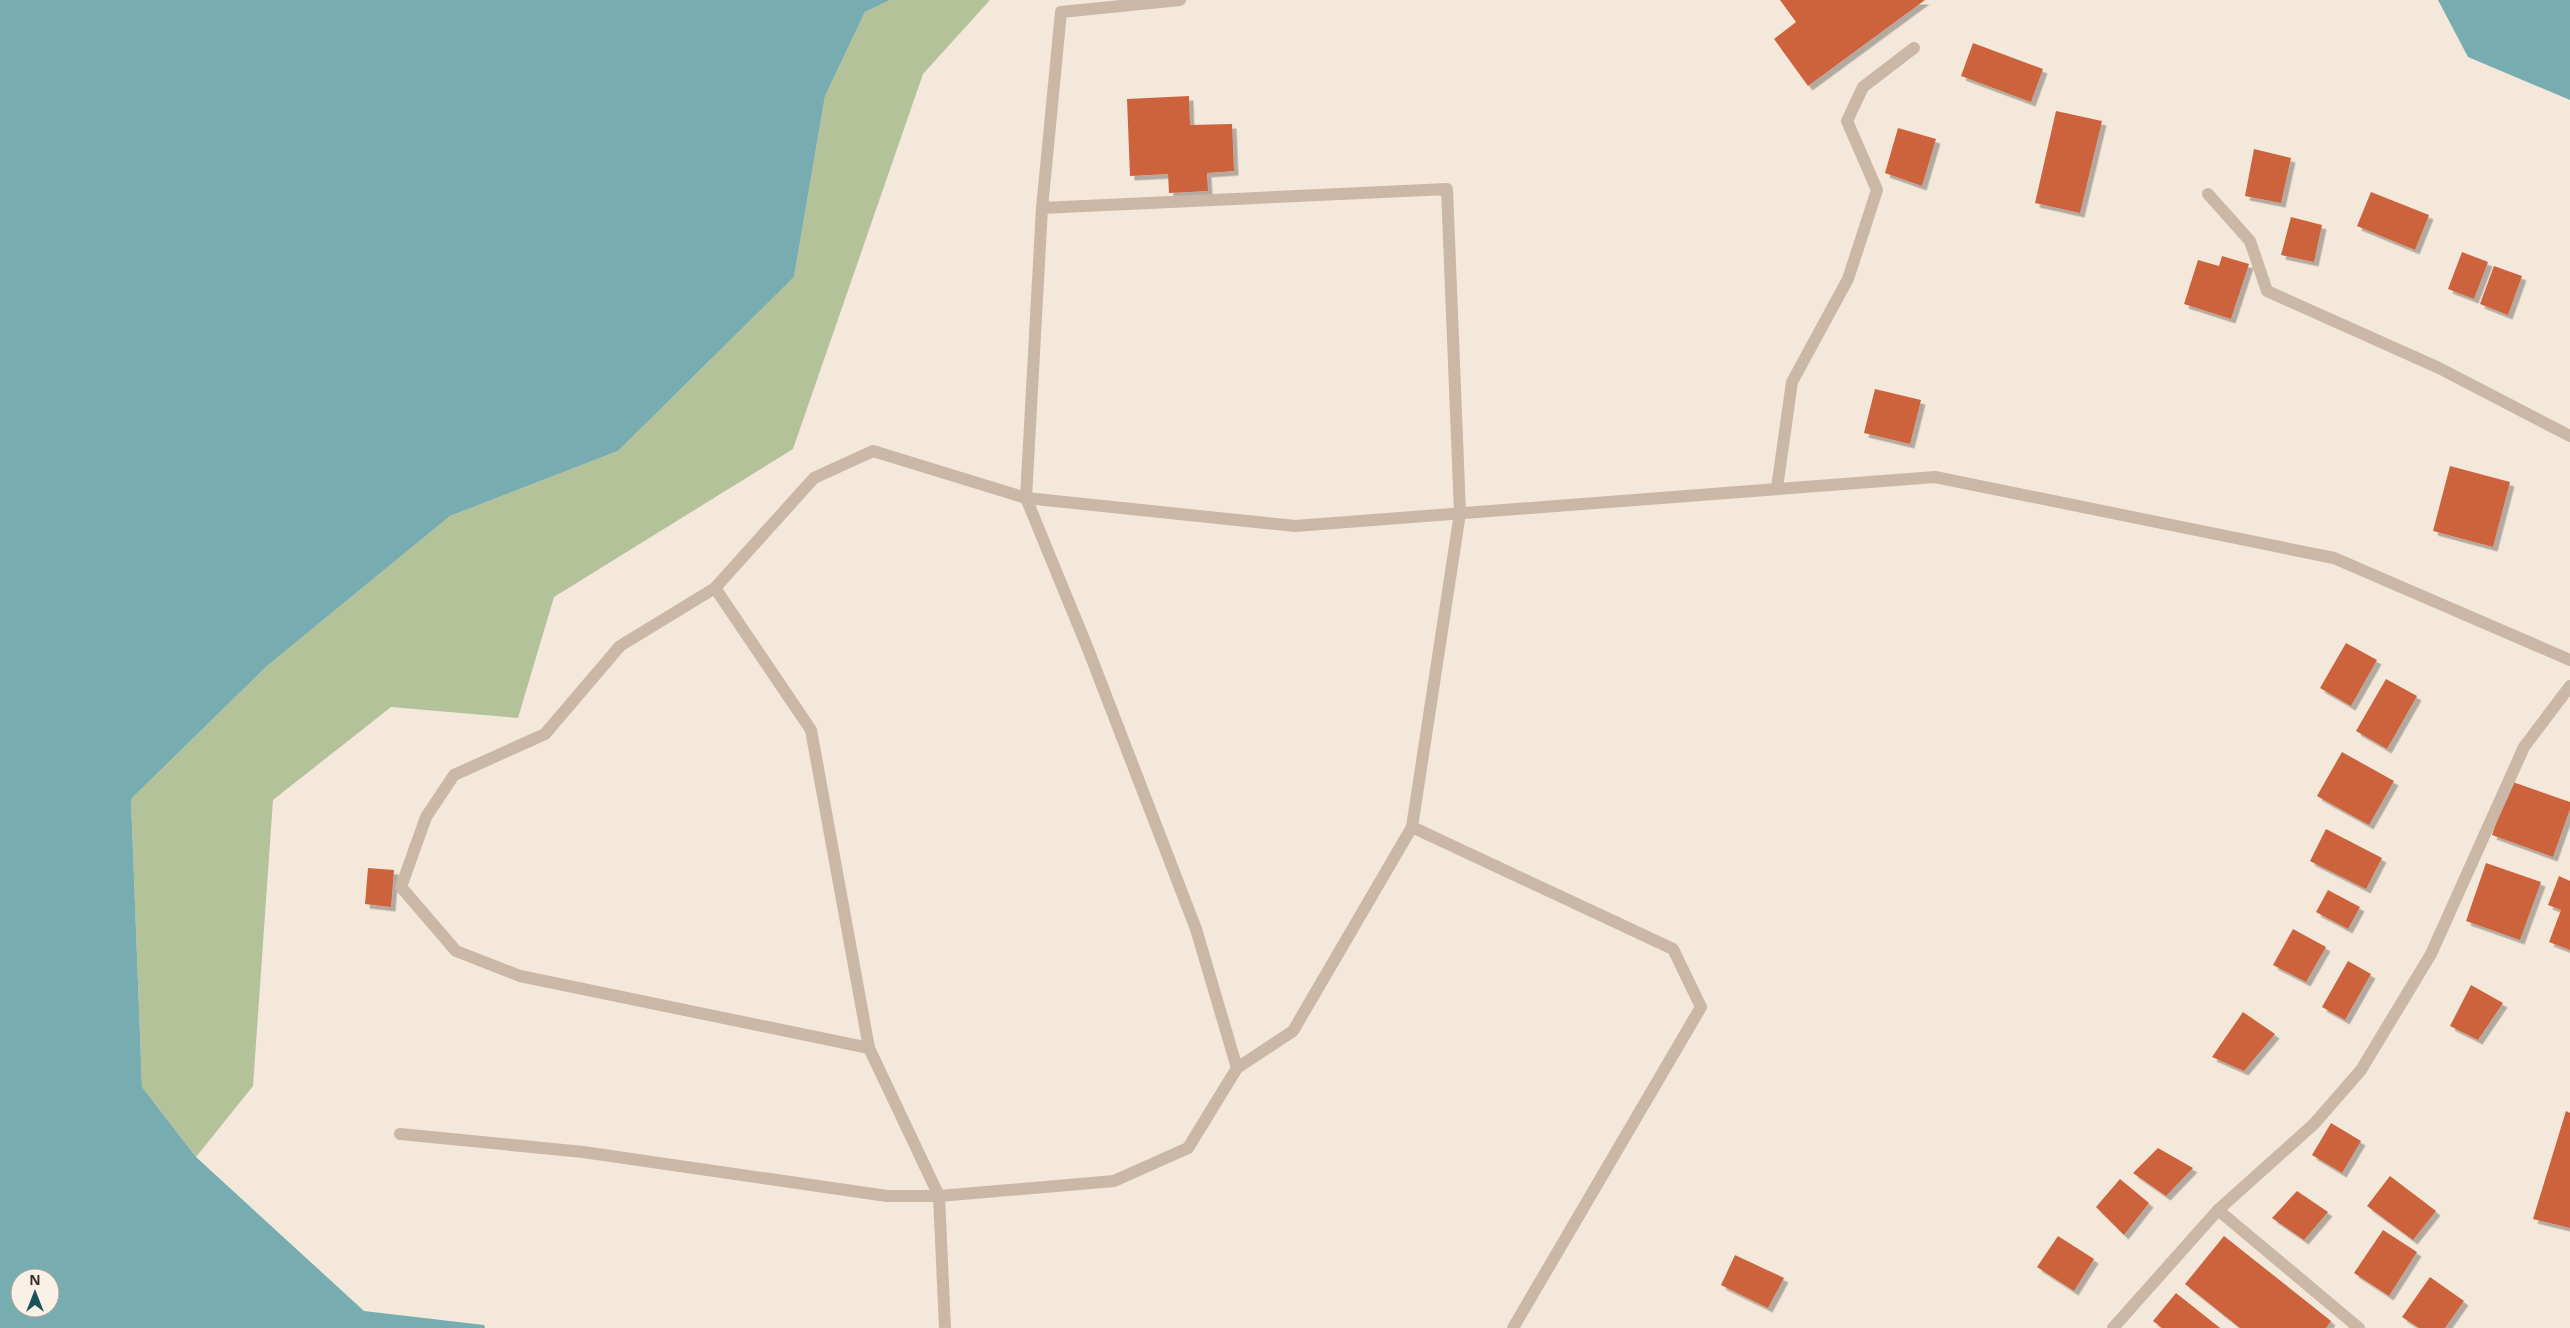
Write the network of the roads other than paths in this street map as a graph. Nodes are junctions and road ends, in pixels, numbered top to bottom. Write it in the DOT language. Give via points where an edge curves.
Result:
graph roads {
  1 [pos="1180,0"];
  2 [pos="1914,48"];
  3 [pos="2208,194"];
  4 [pos="1042,208"];
  5 [pos="2570,436"];
  6 [pos="1777,488"];
  7 [pos="1026,498"];
  8 [pos="1460,513"];
  9 [pos="715,588"];
  10 [pos="2570,660"];
  11 [pos="2570,686"];
  12 [pos="1412,827"];
  13 [pos="869,1048"];
  14 [pos="1237,1068"];
  15 [pos="400,1134"];
  16 [pos="939,1196"];
  17 [pos="2218,1210"];
  18 [pos="945,1328"];
  19 [pos="1513,1328"];
  20 [pos="2113,1328"];
  21 [pos="2359,1328"];
  1 -- 4 [label="street" via="1061,12"];
  2 -- 6 [label="street" via="1863,87 1847,121 1877,190 1848,279 1792,382"];
  3 -- 5 [label="street" via="2250,241 2267,291 2439,368"];
  4 -- 7 [label="street"];
  4 -- 8 [label="street" via="1447,189"];
  6 -- 8 [label="street"];
  6 -- 10 [label="street" via="1935,477 2334,558"];
  7 -- 8 [label="street" via="1295,526"];
  7 -- 9 [label="street" via="874,451 814,478"];
  7 -- 14 [label="street" via="1196,929"];
  8 -- 12 [label="street"];
  9 -- 13 [label="street" via="811,730"];
  9 -- 13 [label="street" via="620,646 545,734 454,775 426,817 401,887 456,951 520,976"];
  11 -- 17 [label="street" via="2524,747 2431,954 2361,1070 2314,1124"];
  12 -- 14 [label="street" via="1293,1030"];
  12 -- 19 [label="street" via="1673,949 1701,1007"];
  13 -- 16 [label="street"];
  14 -- 16 [label="street" via="1188,1148 1114,1181"];
  15 -- 16 [label="street" via="583,1152 887,1196"];
  16 -- 18 [label="street"];
  17 -- 20 [label="street"];
  17 -- 21 [label="street"];
}
